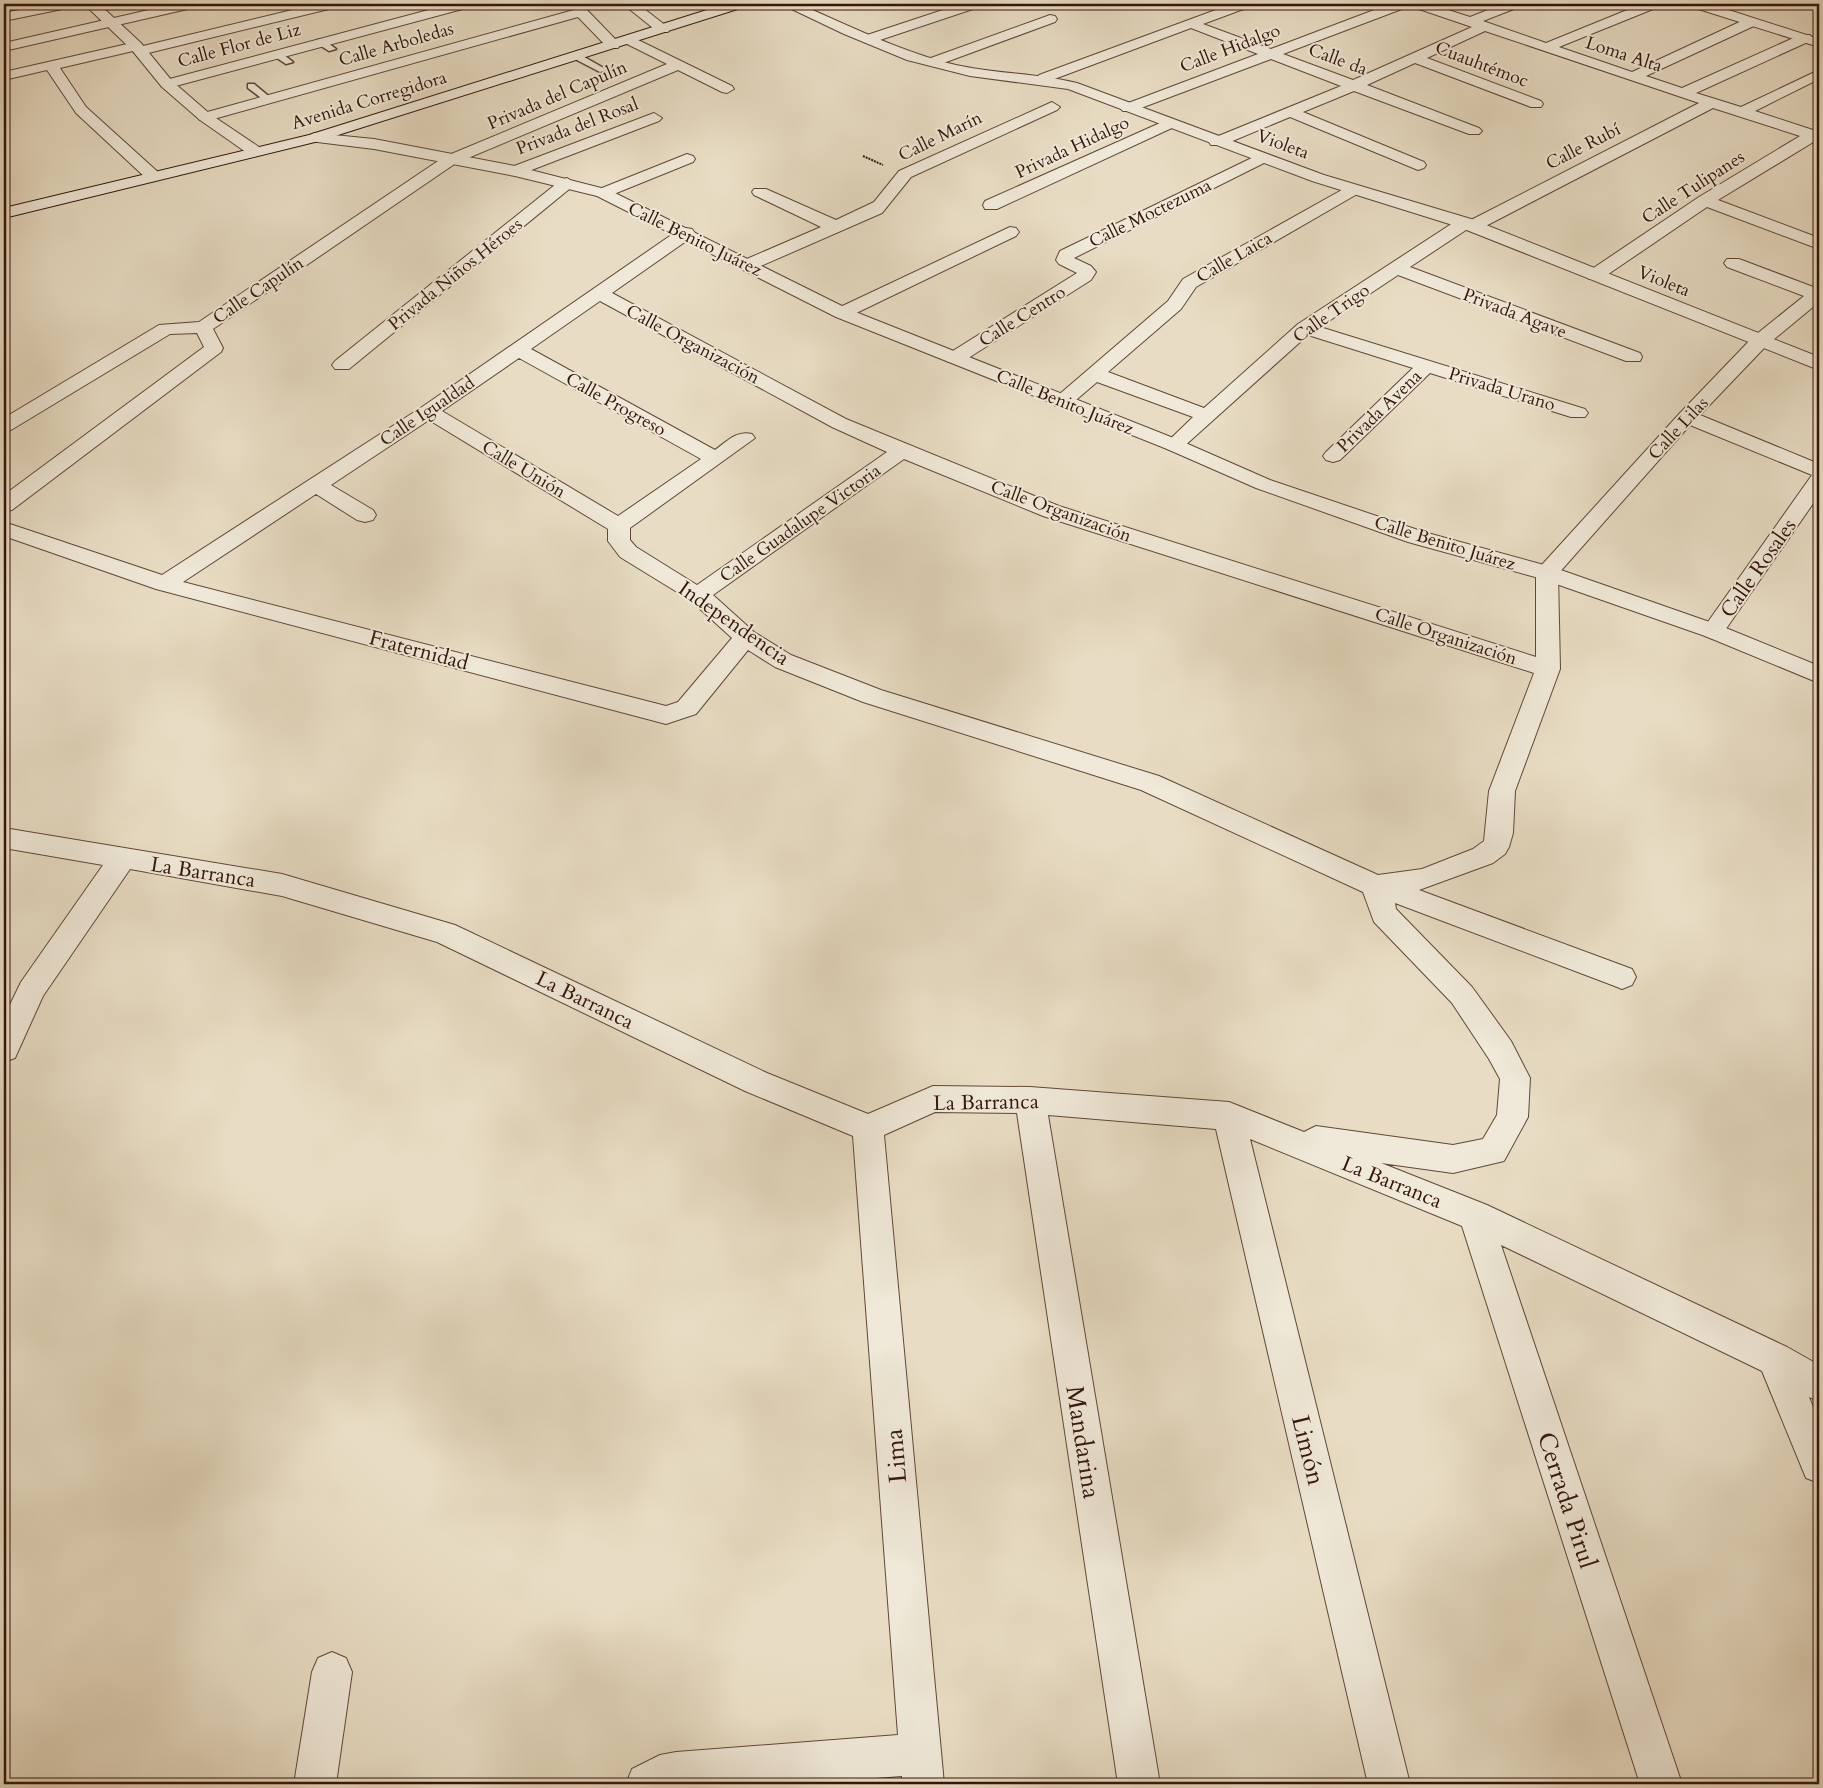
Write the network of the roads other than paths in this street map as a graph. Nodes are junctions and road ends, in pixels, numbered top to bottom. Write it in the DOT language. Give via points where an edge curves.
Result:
graph roads {
  1 [pos="67,4"];
  2 [pos="91,4"];
  3 [pos="192,4"];
  4 [pos="332,4"];
  5 [pos="465,4"];
  6 [pos="630,4"];
  7 [pos="739,4"];
  8 [pos="788,4"];
  9 [pos="974,4"];
  10 [pos="1244,4"];
  11 [pos="1402,4"];
  12 [pos="1418,4"];
  13 [pos="1514,4"];
  14 [pos="1653,4"];
  15 [pos="1701,4"];
  16 [pos="4,17"];
  17 [pos="1050,19"];
  18 [pos="1469,22"];
  19 [pos="1752,22"];
  20 [pos="113,23"];
  21 [pos="1189,23"];
  22 [pos="1484,27"];
  23 [pos="663,29"];
  24 [pos="1805,38"];
  25 [pos="869,39"];
  26 [pos="630,40"];
  27 [pos="1819,43"];
  28 [pos="613,45"];
  29 [pos="4,47"];
  30 [pos="1545,48"];
  31 [pos="138,49"];
  32 [pos="1268,53"];
  33 [pos="576,56"];
  34 [pos="1415,58"];
  35 [pos="933,62"];
  36 [pos="51,65"];
  37 [pos="678,65"];
  38 [pos="603,70"];
  39 [pos="1819,74"];
  40 [pos="4,76"];
  41 [pos="1633,77"];
  42 [pos="1044,78"];
  43 [pos="167,84"];
  44 [pos="1355,85"];
  45 [pos="250,86"];
  46 [pos="727,89"];
  47 [pos="1683,92"];
  48 [pos="268,99"];
  49 [pos="1712,102"];
  50 [pos="1536,104"];
  51 [pos="1052,107"];
  52 [pos="1128,108"];
  53 [pos="1290,112"];
  54 [pos="1742,112"];
  55 [pos="205,117"];
  56 [pos="654,118"];
  57 [pos="1169,124"];
  58 [pos="1474,131"];
  59 [pos="1816,136"];
  60 [pos="314,138"];
  61 [pos="1216,142"];
  62 [pos="256,152"];
  63 [pos="1262,158"];
  64 [pos="687,159"];
  65 [pos="450,160"];
  66 [pos="1418,165"];
  67 [pos="515,171"];
  68 [pos="153,176"];
  69 [pos="567,183"];
  70 [pos="1353,190"];
  71 [pos="760,192"];
  72 [pos="603,193"];
  73 [pos="1705,202"];
  74 [pos="991,206"];
  75 [pos="4,213"];
  76 [pos="1469,225"];
  77 [pos="836,227"];
  78 [pos="1010,232"];
  79 [pos="686,233"];
  80 [pos="1819,244"];
  81 [pos="1733,263"];
  82 [pos="748,265"];
  83 [pos="1396,268"];
  84 [pos="1087,272"];
  85 [pos="1595,275"];
  86 [pos="599,293"];
  87 [pos="1818,294"];
  88 [pos="842,313"];
  89 [pos="203,327"];
  90 [pos="1305,328"];
  91 [pos="1760,341"];
  92 [pos="516,350"];
  93 [pos="1633,357"];
  94 [pos="955,358"];
  95 [pos="1819,364"];
  96 [pos="342,365"];
  97 [pos="1426,366"];
  98 [pos="1094,374"];
  99 [pos="1062,402"];
  100 [pos="429,411"];
  101 [pos="1578,413"];
  102 [pos="1206,415"];
  103 [pos="1686,417"];
  104 [pos="4,426"];
  105 [pos="745,438"];
  106 [pos="1174,445"];
  107 [pos="902,451"];
  108 [pos="1333,456"];
  109 [pos="715,458"];
  110 [pos="1819,471"];
  111 [pos="1819,480"];
  112 [pos="315,484"];
  113 [pos="4,505"];
  114 [pos="365,515"];
  115 [pos="619,526"];
  116 [pos="4,529"];
  117 [pos="1547,573"];
  118 [pos="164,584"];
  119 [pos="698,595"];
  120 [pos="1713,631"];
  121 [pos="746,637"];
  122 [pos="1548,669"];
  123 [pos="1819,675"];
  124 [pos="4,838"];
  125 [pos="123,858"];
  126 [pos="1375,885"];
  127 [pos="1622,978"];
  128 [pos="4,1049"];
  129 [pos="1030,1100"];
  130 [pos="1228,1116"];
  131 [pos="868,1128"];
  132 [pos="1275,1135"];
  133 [pos="1475,1216"];
  134 [pos="1775,1360"];
  135 [pos="1819,1384"];
  136 [pos="1819,1465"];
  137 [pos="332,1672"];
  138 [pos="922,1769"];
  139 [pos="315,1784"];
  140 [pos="647,1784"];
  141 [pos="1138,1784"];
  142 [pos="1389,1784"];
  143 [pos="1661,1784"];
  1 -- 16 [label="street"];
  2 -- 20 [label="street"];
  3 -- 20 [label="street"];
  4 -- 31 [label="street"];
  5 -- 43 [label="street, Calle Flor de Liz" via="283,58"];
  6 -- 23 [label="street"];
  7 -- 23 [label="street, Avenida Corregidora"];
  8 -- 25 [label="street, Violeta"];
  9 -- 25 [label="street"];
  10 -- 21 [label="street"];
  11 -- 32 [label="street, Calle Hidalgo"];
  12 -- 18 [label="street, Loma Alta"];
  13 -- 18 [label="street"];
  14 -- 30 [label="street"];
  15 -- 19 [label="street"];
  17 -- 35 [label="street"];
  18 -- 22 [label="street, Loma Alta"];
  19 -- 24 [label="street"];
  19 -- 41 [label="street"];
  20 -- 29 [label="street"];
  20 -- 31 [label="street"];
  21 -- 32 [label="street, Calle da"];
  21 -- 42 [label="street"];
  22 -- 30 [label="street, Loma Alta"];
  22 -- 34 [label="street"];
  23 -- 26 [label="street, Avenida Corregidora"];
  24 -- 27 [label="street"];
  24 -- 47 [label="street"];
  25 -- 35 [label="street, Violeta"];
  26 -- 28 [label="street, Avenida Corregidora"];
  26 -- 37 [label="street"];
  28 -- 33 [label="street, Avenida Corregidora"];
  28 -- 48 [label="street, Calle Arboledas" via="581,12"];
  30 -- 41 [label="street, Loma Alta"];
  31 -- 36 [label="street"];
  31 -- 43 [label="street"];
  32 -- 44 [label="street, Calle da"];
  32 -- 52 [label="street, Calle Hidalgo"];
  33 -- 38 [label="lane"];
  33 -- 60 [label="street, Avenida Corregidora"];
  34 -- 44 [label="street"];
  34 -- 50 [label="street, Cuauhtémoc"];
  35 -- 42 [label="street, Violeta" via="976,74"];
  36 -- 40 [label="street"];
  36 -- 68 [label="street" via="81,110"];
  37 -- 46 [label="street"];
  37 -- 65 [label="street, Privada del Capulín"];
  39 -- 54 [label="street"];
  41 -- 47 [label="street, Loma Alta"];
  42 -- 52 [label="street, Violeta"];
  43 -- 55 [label="street"];
  44 -- 53 [label="street"];
  44 -- 58 [label="street, Calle da"];
  45 -- 48 [label="lane"];
  47 -- 49 [label="street, Loma Alta"];
  48 -- 55 [label="street, Calle Arboledas"];
  49 -- 54 [label="street, Loma Alta"];
  49 -- 76 [label="street, Calle Rubí"];
  51 -- 77 [label="street, Calle Marín" via="905,174 894,183 883,205"];
  52 -- 57 [label="street, Violeta"];
  53 -- 61 [label="street"];
  53 -- 66 [label="street"];
  54 -- 59 [label="street, Loma Alta"];
  55 -- 62 [label="street"];
  56 -- 67 [label="street, Privada del Rosal"];
  57 -- 61 [label="street, Violeta"];
  57 -- 74 [label="street, Privada Hidalgo"];
  59 -- 73 [label="street, Calle Tulipanes"];
  60 -- 62 [label="street, Avenida Corregidora"];
  60 -- 65 [label="street, Calle Benito Juárez" via="374,144"];
  61 -- 63 [label="street, Violeta"];
  62 -- 68 [label="street, Avenida Corregidora"];
  63 -- 70 [label="street, Violeta"];
  63 -- 84 [label="street, Calle Moctezuma" via="1064,256"];
  64 -- 72 [label="street"];
  65 -- 67 [label="street, Calle Benito Juárez"];
  65 -- 89 [label="street, Calle Capulín"];
  67 -- 69 [label="street, Calle Benito Juárez"];
  68 -- 75 [label="street, Avenida Corregidora"];
  69 -- 72 [label="street, Calle Benito Juárez"];
  69 -- 96 [label="street, Privada Niños Héroes"];
  70 -- 76 [label="street, Violeta"];
  70 -- 98 [label="street, Calle Laica" via="1189,283 1174,305"];
  71 -- 77 [label="street"];
  72 -- 79 [label="street, Calle Benito Juárez"];
  73 -- 80 [label="street"];
  73 -- 85 [label="street, Calle Tulipanes"];
  76 -- 83 [label="street, Calle Trigo"];
  76 -- 85 [label="street, Violeta"];
  77 -- 82 [label="street, Calle Marín"];
  78 -- 88 [label="street"];
  79 -- 82 [label="street, Calle Benito Juárez"];
  79 -- 86 [label="street, Calle Igualdad"];
  81 -- 87 [label="street"];
  82 -- 88 [label="street, Calle Benito Juárez"];
  83 -- 90 [label="street, Calle Trigo"];
  83 -- 93 [label="street, Privada Agave"];
  84 -- 94 [label="street, Calle Centro"];
  85 -- 91 [label="street, Violeta"];
  86 -- 92 [label="street, Calle Igualdad"];
  86 -- 107 [label="street, Calle Organización" via="839,422"];
  87 -- 91 [label="street, Calle Lilas"];
  88 -- 94 [label="street, Calle Benito Juárez"];
  89 -- 104 [label="street" via="166,329"];
  89 -- 113 [label="street, Calle Capulín" via="214,348"];
  90 -- 97 [label="street, Privada Urano"];
  90 -- 102 [label="street, Calle Trigo"];
  91 -- 95 [label="street, Violeta"];
  91 -- 103 [label="street, Calle Lilas"];
  92 -- 100 [label="street, Calle Igualdad"];
  92 -- 109 [label="street, Calle Progreso"];
  94 -- 99 [label="street, Calle Benito Juárez"];
  97 -- 101 [label="street, Privada Urano"];
  97 -- 108 [label="street, Privada Avena"];
  98 -- 99 [label="street, Calle Laica"];
  98 -- 102 [label="street"];
  99 -- 106 [label="street, Calle Benito Juárez"];
  100 -- 112 [label="street, Calle Igualdad"];
  100 -- 115 [label="street, Calle Unión"];
  102 -- 106 [label="street, Calle Trigo"];
  103 -- 110 [label="street"];
  103 -- 117 [label="street, Calle Lilas"];
  105 -- 109 [label="street"];
  106 -- 117 [label="street, Calle Benito Juárez" via="1263,484 1398,530"];
  107 -- 119 [label="street, Calle Guadalupe Victoria"];
  107 -- 122 [label="street, Calle Organización" via="1051,511"];
  109 -- 115 [label="street"];
  111 -- 120 [label="street, Calle Rosales"];
  112 -- 114 [label="street"];
  112 -- 118 [label="street, Calle Igualdad"];
  115 -- 119 [label="street, Independencia" via="619,541 628,552"];
  116 -- 118 [label="street, Fraternidad"];
  117 -- 120 [label="street, Calle Benito Juárez"];
  117 -- 122 [label="street"];
  118 -- 121 [label="street, Fraternidad" via="659,713 673,714 687,708"];
  119 -- 121 [label="street, Independencia"];
  120 -- 123 [label="street, Calle Benito Juárez"];
  121 -- 126 [label="street, Independencia" via="783,661 872,696 1150,783"];
  122 -- 126 [label="street" via="1502,791 1496,847 1483,856 1424,880"];
  124 -- 125 [label="street, La Barranca"];
  125 -- 128 [label="street" via="31,990"];
  125 -- 131 [label="street, La Barranca" via="282,885 445,933 756,1082"];
  126 -- 127 [label="street, Independencia"];
  126 -- 132 [label="street" via="1384,914 1462,995 1500,1050 1515,1078 1512,1118 1493,1151 1452,1159"];
  129 -- 130 [label="street, La Barranca"];
  129 -- 131 [label="street, La Barranca" via="933,1099"];
  129 -- 141 [label="street, Mandarina"];
  130 -- 132 [label="street, La Barranca"];
  130 -- 142 [label="street, Limón"];
  131 -- 138 [label="street, Lima"];
  132 -- 133 [label="street, La Barranca"];
  133 -- 134 [label="street, La Barranca"];
  133 -- 143 [label="street, Cerrada Pirul"];
  134 -- 135 [label="street, La Barranca"];
  134 -- 136 [label="street"];
  137 -- 139 [label="street"];
  138 -- 140 [label="street" via="676,1772"];
}
